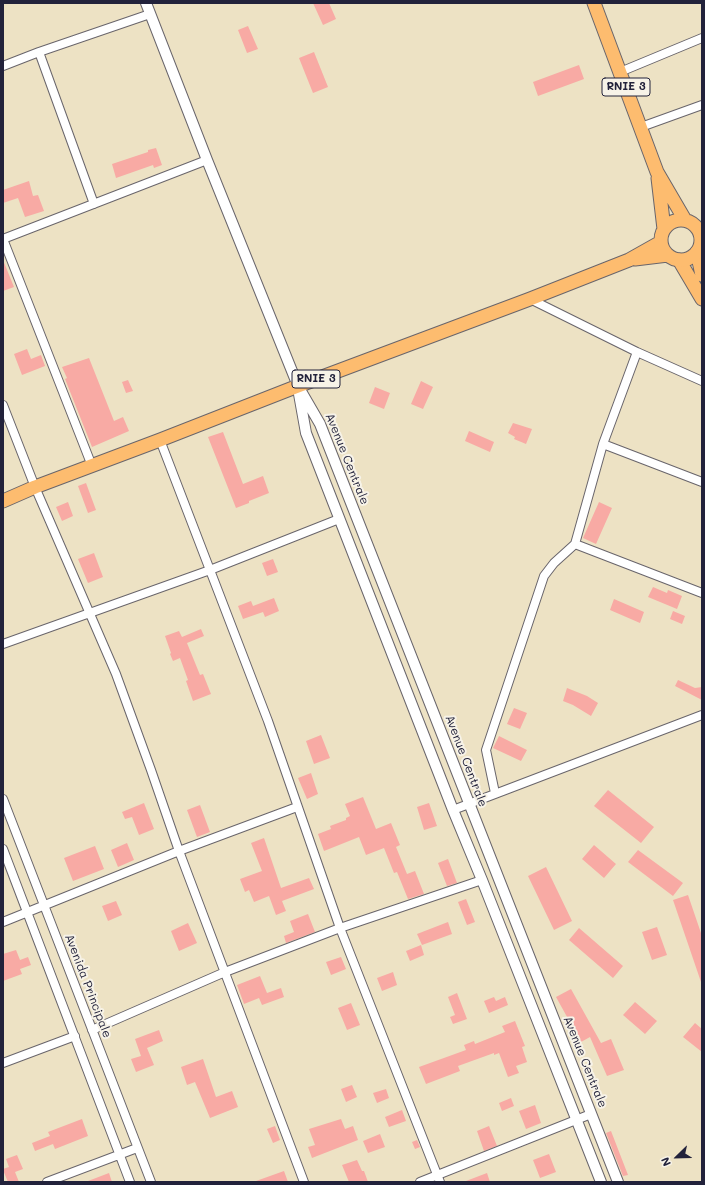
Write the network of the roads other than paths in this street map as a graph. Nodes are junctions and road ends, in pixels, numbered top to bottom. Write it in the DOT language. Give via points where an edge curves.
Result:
graph roads {
  1 [pos="146,3"];
  2 [pos="594,3"];
  3 [pos="150,14"];
  4 [pos="702,38"];
  5 [pos="39,52"];
  6 [pos="3,66"];
  7 [pos="620,72"];
  8 [pos="702,105"];
  9 [pos="641,128"];
  10 [pos="207,160"];
  11 [pos="657,172"];
  12 [pos="94,204"];
  13 [pos="685,220"];
  14 [pos="664,229"];
  15 [pos="701,233"];
  16 [pos="3,239"];
  17 [pos="661,242"];
  18 [pos="697,252"];
  19 [pos="674,258"];
  20 [pos="630,260"];
  21 [pos="702,274"];
  22 [pos="530,299"];
  23 [pos="702,299"];
  24 [pos="637,352"];
  25 [pos="702,381"];
  26 [pos="298,386"];
  27 [pos="3,405"];
  28 [pos="160,440"];
  29 [pos="603,444"];
  30 [pos="92,466"];
  31 [pos="702,482"];
  32 [pos="35,487"];
  33 [pos="3,501"];
  34 [pos="339,519"];
  35 [pos="575,544"];
  36 [pos="210,570"];
  37 [pos="702,593"];
  38 [pos="88,612"];
  39 [pos="3,644"];
  40 [pos="702,715"];
  41 [pos="496,793"];
  42 [pos="3,799"];
  43 [pos="469,804"];
  44 [pos="297,807"];
  45 [pos="452,810"];
  46 [pos="3,849"];
  47 [pos="179,851"];
  48 [pos="482,880"];
  49 [pos="44,906"];
  50 [pos="28,913"];
  51 [pos="3,922"];
  52 [pos="340,928"];
  53 [pos="226,972"];
  54 [pos="92,1030"];
  55 [pos="75,1036"];
  56 [pos="3,1063"];
  57 [pos="591,1114"];
  58 [pos="576,1120"];
  59 [pos="137,1148"];
  60 [pos="120,1155"];
  61 [pos="439,1179"];
  62 [pos="47,1182"];
  63 [pos="130,1182"];
  64 [pos="151,1182"];
  65 [pos="304,1182"];
  66 [pos="420,1182"];
  67 [pos="601,1182"];
  68 [pos="618,1182"];
  1 -- 3 [label="street"];
  2 -- 7 [label="main road, RNIE 3"];
  3 -- 5 [label="street"];
  3 -- 10 [label="street"];
  4 -- 7 [label="street"];
  5 -- 6 [label="street"];
  5 -- 12 [label="street"];
  7 -- 9 [label="main road, RNIE 3"];
  8 -- 9 [label="street"];
  9 -- 11 [label="main road, RNIE 3"];
  10 -- 12 [label="street"];
  10 -- 26 [label="street"];
  11 -- 13 [label="main road, RNIE 3"];
  11 -- 14 [label="main road, RNIE 3"];
  12 -- 16 [label="street"];
  13 -- 14 [label="main road" via="677,220"];
  13 -- 15 [label="main road, RNIE 3" via="692,223"];
  14 -- 17 [label="main road, RNIE 3"];
  15 -- 18 [label="main road, RNIE 3"];
  16 -- 30 [label="street"];
  17 -- 19 [label="main road" via="664,249"];
  17 -- 20 [label="main road, RNIE 3"];
  18 -- 19 [label="main road, RNIE 3" via="686,259"];
  18 -- 21 [label="main road"];
  19 -- 20 [label="main road, RNIE 3"];
  19 -- 23 [label="main road"];
  20 -- 22 [label="main road, RNIE 3"];
  22 -- 24 [label="street"];
  22 -- 26 [label="main road, RNIE 3"];
  24 -- 25 [label="street"];
  24 -- 29 [label="street"];
  26 -- 28 [label="main road, RNIE 3"];
  26 -- 34 [label="street" via="306,433"];
  26 -- 43 [label="street, Avenue Centrale" via="320,424"];
  27 -- 32 [label="street"];
  28 -- 30 [label="main road, RNIE 3"];
  28 -- 36 [label="street"];
  29 -- 31 [label="street"];
  29 -- 35 [label="street"];
  30 -- 32 [label="main road, RNIE 3"];
  32 -- 33 [label="main road, RNIE 3"];
  32 -- 38 [label="street"];
  34 -- 36 [label="street"];
  34 -- 45 [label="street"];
  35 -- 37 [label="street"];
  35 -- 41 [label="street" via="544,576 486,750"];
  36 -- 38 [label="street"];
  36 -- 44 [label="street" via="268,720"];
  38 -- 39 [label="street"];
  38 -- 47 [label="street" via="116,674"];
  40 -- 41 [label="street"];
  41 -- 43 [label="street"];
  42 -- 49 [label="street, Avenida Principale"];
  43 -- 45 [label="street"];
  43 -- 57 [label="street, Avenue Centrale"];
  44 -- 47 [label="street"];
  44 -- 52 [label="street"];
  45 -- 48 [label="street"];
  46 -- 50 [label="street"];
  47 -- 49 [label="street"];
  47 -- 53 [label="street"];
  48 -- 52 [label="street"];
  48 -- 58 [label="street"];
  49 -- 50 [label="street"];
  49 -- 54 [label="street, Avenida Principale"];
  50 -- 51 [label="street"];
  50 -- 55 [label="street"];
  52 -- 53 [label="street"];
  52 -- 61 [label="street"];
  53 -- 54 [label="street"];
  53 -- 65 [label="street"];
  54 -- 59 [label="street, Avenida Principale"];
  55 -- 56 [label="street"];
  55 -- 60 [label="street"];
  57 -- 58 [label="street"];
  57 -- 68 [label="street, Avenue Centrale"];
  58 -- 61 [label="street"];
  58 -- 67 [label="street"];
  59 -- 60 [label="street"];
  59 -- 64 [label="street, Avenida Principale"];
  60 -- 62 [label="street"];
  60 -- 63 [label="street"];
  61 -- 66 [label="street"];
}
